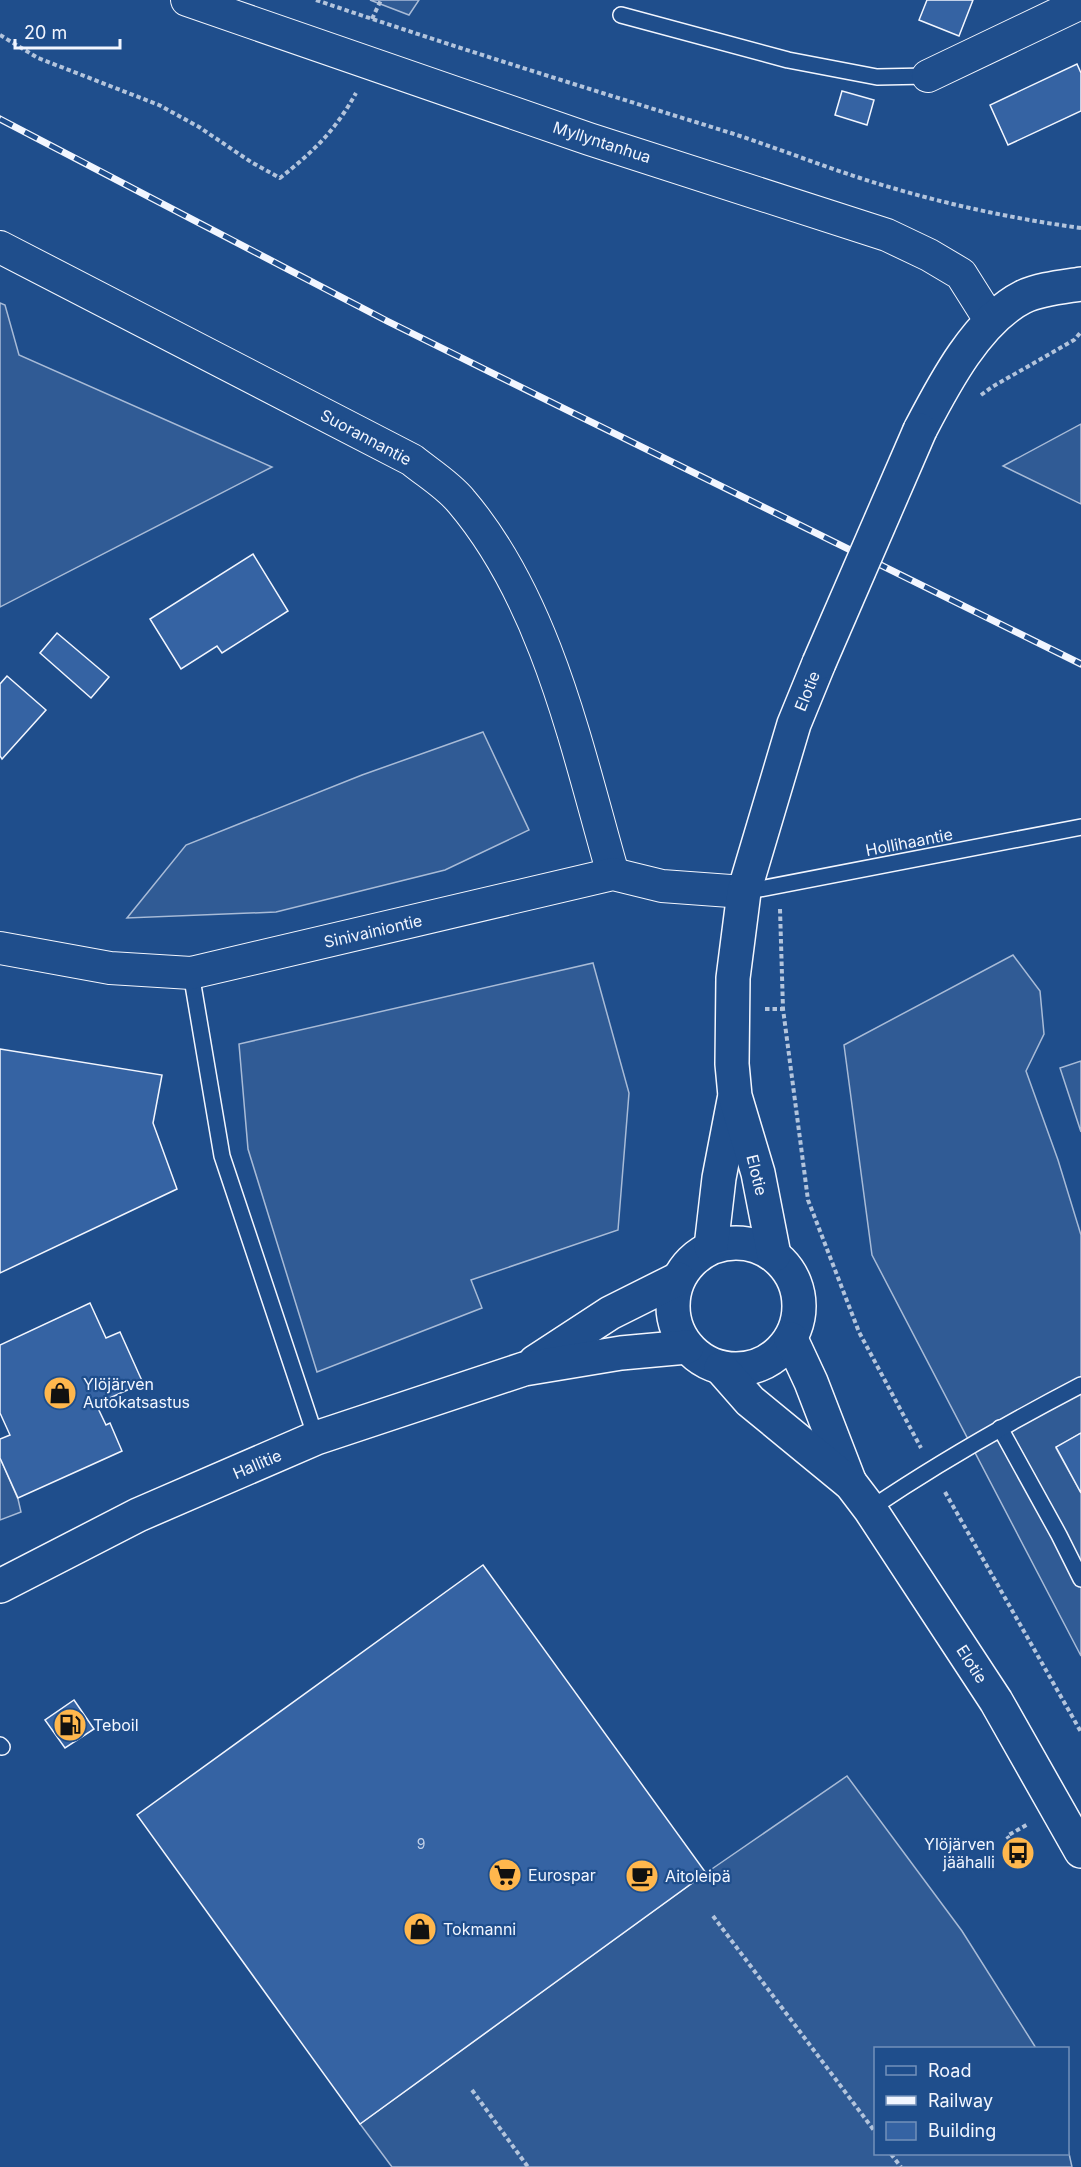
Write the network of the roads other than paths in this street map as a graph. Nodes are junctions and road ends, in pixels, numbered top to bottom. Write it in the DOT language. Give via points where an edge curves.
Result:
graph roads {
  1 [pos="187,0"];
  2 [pos="1081,3"];
  3 [pos="621,15"];
  4 [pos="928,76"];
  5 [pos="0,247"];
  6 [pos="1081,284"];
  7 [pos="990,320"];
  8 [pos="1081,827"];
  9 [pos="613,874"];
  10 [pos="744,892"];
  11 [pos="0,948"];
  12 [pos="191,973"];
  13 [pos="735,1096"];
  14 [pos="711,1247"];
  15 [pos="774,1255"];
  16 [pos="678,1279"];
  17 [pos="791,1339"];
  18 [pos="687,1347"];
  19 [pos="721,1368"];
  20 [pos="524,1369"];
  21 [pos="1081,1385"];
  22 [pos="1000,1428"];
  23 [pos="316,1438"];
  24 [pos="861,1497"];
  25 [pos="1081,1579"];
  26 [pos="0,1586"];
  27 [pos="1081,1851"];
  1 -- 7 [label="street, Myllyntanhua" via="589,139 888,235 961,274"];
  2 -- 4 [label="street"];
  3 -- 4 [label="lane" via="788,60 877,77"];
  5 -- 9 [label="street, Suorannantie" via="412,460 460,499 496,549 533,619 563,699"];
  6 -- 7 [label="main road, Elotie" via="1023,297"];
  7 -- 10 [label="main road, Elotie, bridge" via="944,383 920,430 819,663 794,724"];
  8 -- 10 [label="lane, Hollihaantie"];
  9 -- 10 [label="street, Sinivainiontie" via="662,886"];
  9 -- 12 [label="street, Sinivainiontie"];
  10 -- 13 [label="main road, Elotie" via="733,978"];
  11 -- 12 [label="street, Sinivainiontie" via="110,968"];
  12 -- 23 [label="lane" via="222,1156"];
  13 -- 14 [label="main road, Elotie"];
  13 -- 15 [label="main road, Elotie" via="758,1173"];
  14 -- 15 [label="main road" via="744,1243"];
  14 -- 16 [label="main road" via="687,1265"];
  15 -- 17 [label="main road" via="788,1268 800,1303"];
  16 -- 18 [label="main road" via="672,1302 676,1326"];
  16 -- 20 [label="main road, Hallitie" via="610,1313"];
  17 -- 19 [label="main road" via="761,1365"];
  17 -- 24 [label="main road, Elotie"];
  18 -- 19 [label="main road"];
  18 -- 20 [label="main road, Hallitie"];
  19 -- 24 [label="main road, Elotie" via="750,1401"];
  20 -- 23 [label="main road, Hallitie"];
  21 -- 22 [label="lane"];
  22 -- 24 [label="lane" via="931,1468"];
  22 -- 25 [label="lane"];
  23 -- 26 [label="main road, Hallitie" via="138,1515"];
  24 -- 27 [label="main road, Elotie" via="996,1701"];
}
